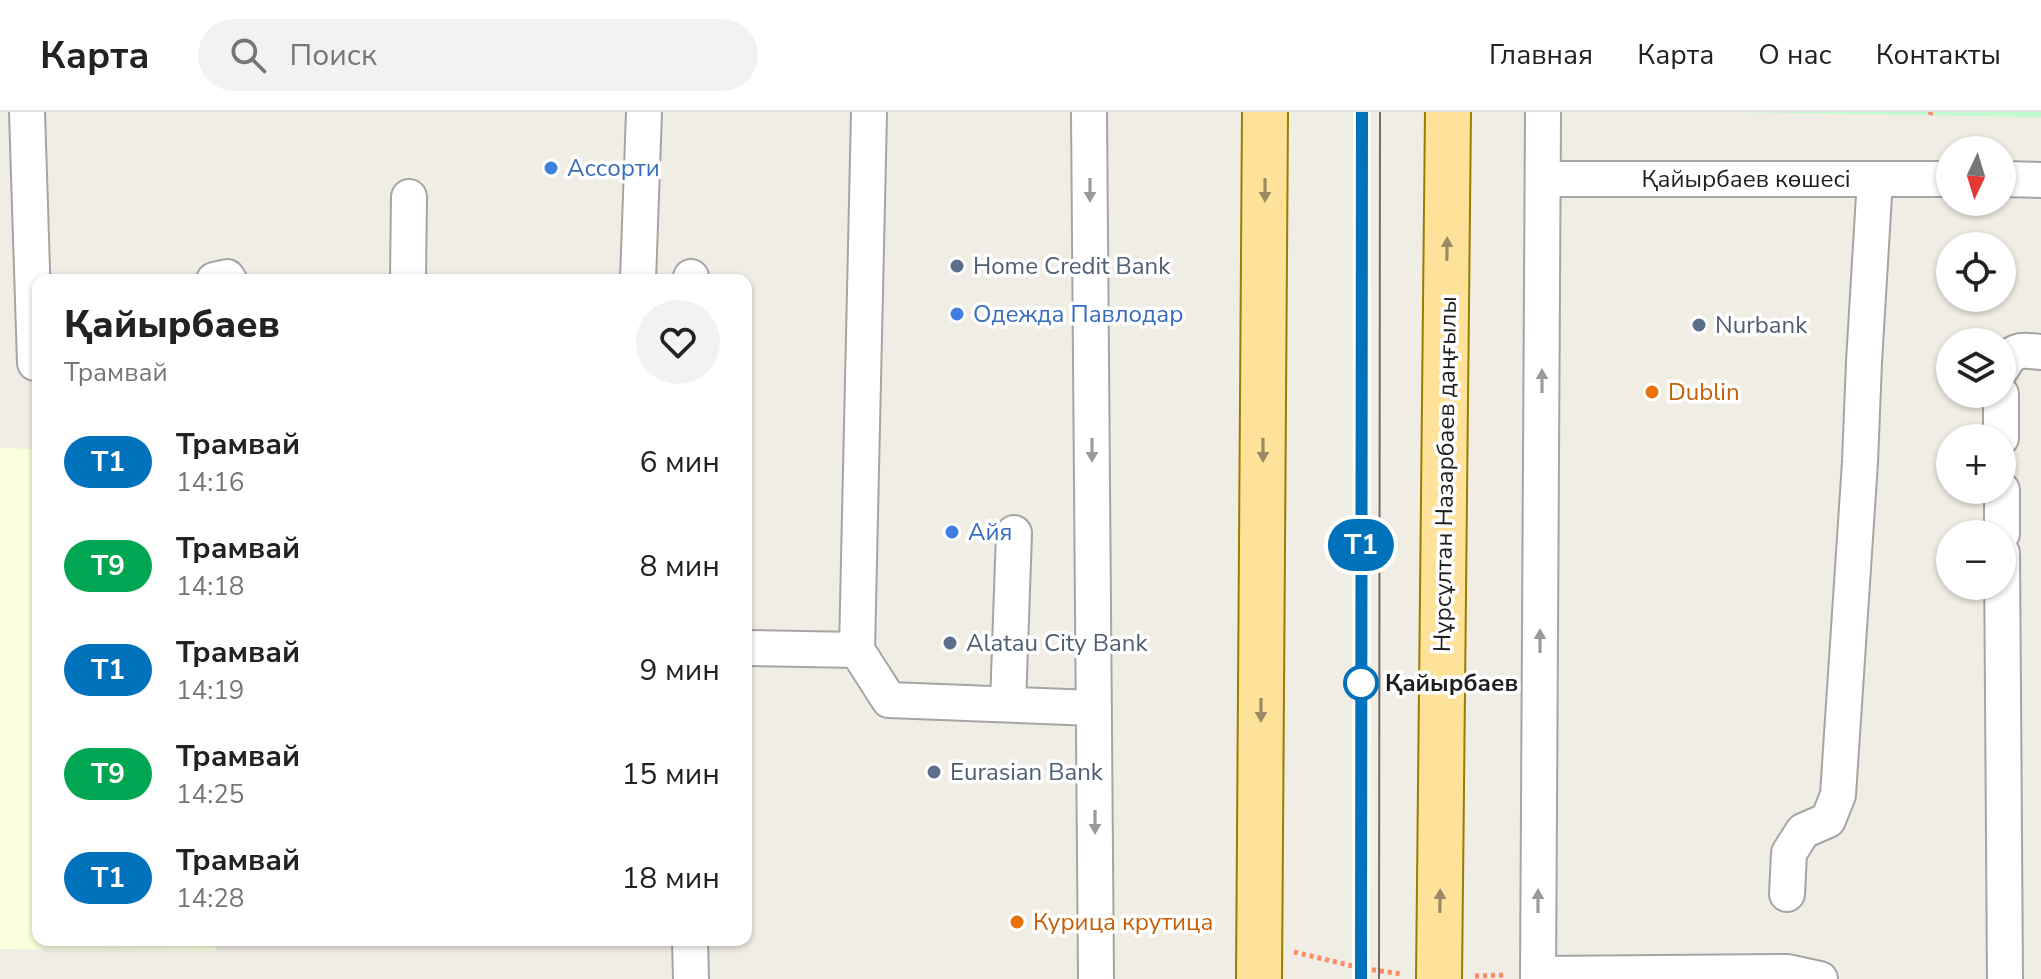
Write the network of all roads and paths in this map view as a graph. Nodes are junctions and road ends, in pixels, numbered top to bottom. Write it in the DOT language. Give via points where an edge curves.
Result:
graph roads {
  1 [pos="27,112"];
  2 [pos="644,112"];
  3 [pos="869,112"];
  4 [pos="1089,112"];
  5 [pos="1265,112"];
  6 [pos="1448,112"];
  7 [pos="1543,112"];
  8 [pos="1543,179"];
  9 [pos="1875,179"];
  10 [pos="1936,179"];
  11 [pos="2016,179"];
  12 [pos="2041,180"];
  13 [pos="409,197"];
  14 [pos="32,274"];
  15 [pos="408,274"];
  16 [pos="638,274"];
  17 [pos="2016,352"];
  18 [pos="2041,352"];
  19 [pos="1014,533"];
  20 [pos="2002,600"];
  21 [pos="752,648"];
  22 [pos="857,650"];
  23 [pos="1008,704"];
  24 [pos="1094,708"];
  25 [pos="1787,894"];
  26 [pos="690,946"];
  27 [pos="1259,965"];
  28 [pos="1538,976"];
  29 [pos="1724,976"];
  30 [pos="1439,978"];
  31 [pos="691,979"];
  32 [pos="1096,979"];
  33 [pos="1820,979"];
  34 [pos="2005,979"];
  1 -- 14 [label="street"];
  2 -- 16 [label="street"];
  3 -- 22 [label="street"];
  4 -- 24 [label="street, one-way"];
  5 -- 27 [label="main road, one-way"];
  30 -- 6 [label="main road, Нұрсұлтан Назарбаев даңғылы, one-way"];
  7 -- 8 [label="street"];
  8 -- 9 [label="street, Қайырбаев көшесі"];
  28 -- 8 [label="street, one-way"];
  9 -- 10 [label="street, Қайырбаев көшесі"];
  9 -- 25 [label="street" via="1838,795 1828,820 1803,831 1789,853"];
  11 -- 12 [label="street"];
  13 -- 15 [label="street"];
  17 -- 18 [label="street"];
  19 -- 23 [label="street"];
  20 -- 34 [label="street"];
  21 -- 22 [label="street"];
  22 -- 23 [label="street" via="889,700"];
  23 -- 24 [label="street"];
  24 -- 32 [label="street, one-way"];
  26 -- 31 [label="street"];
  27 -- 30 [label="path" via="1300,952 1361,968"];
  28 -- 29 [label="street"];
  28 -- 30 [label="path"];
  29 -- 33 [label="street" via="1788,972"];
}
